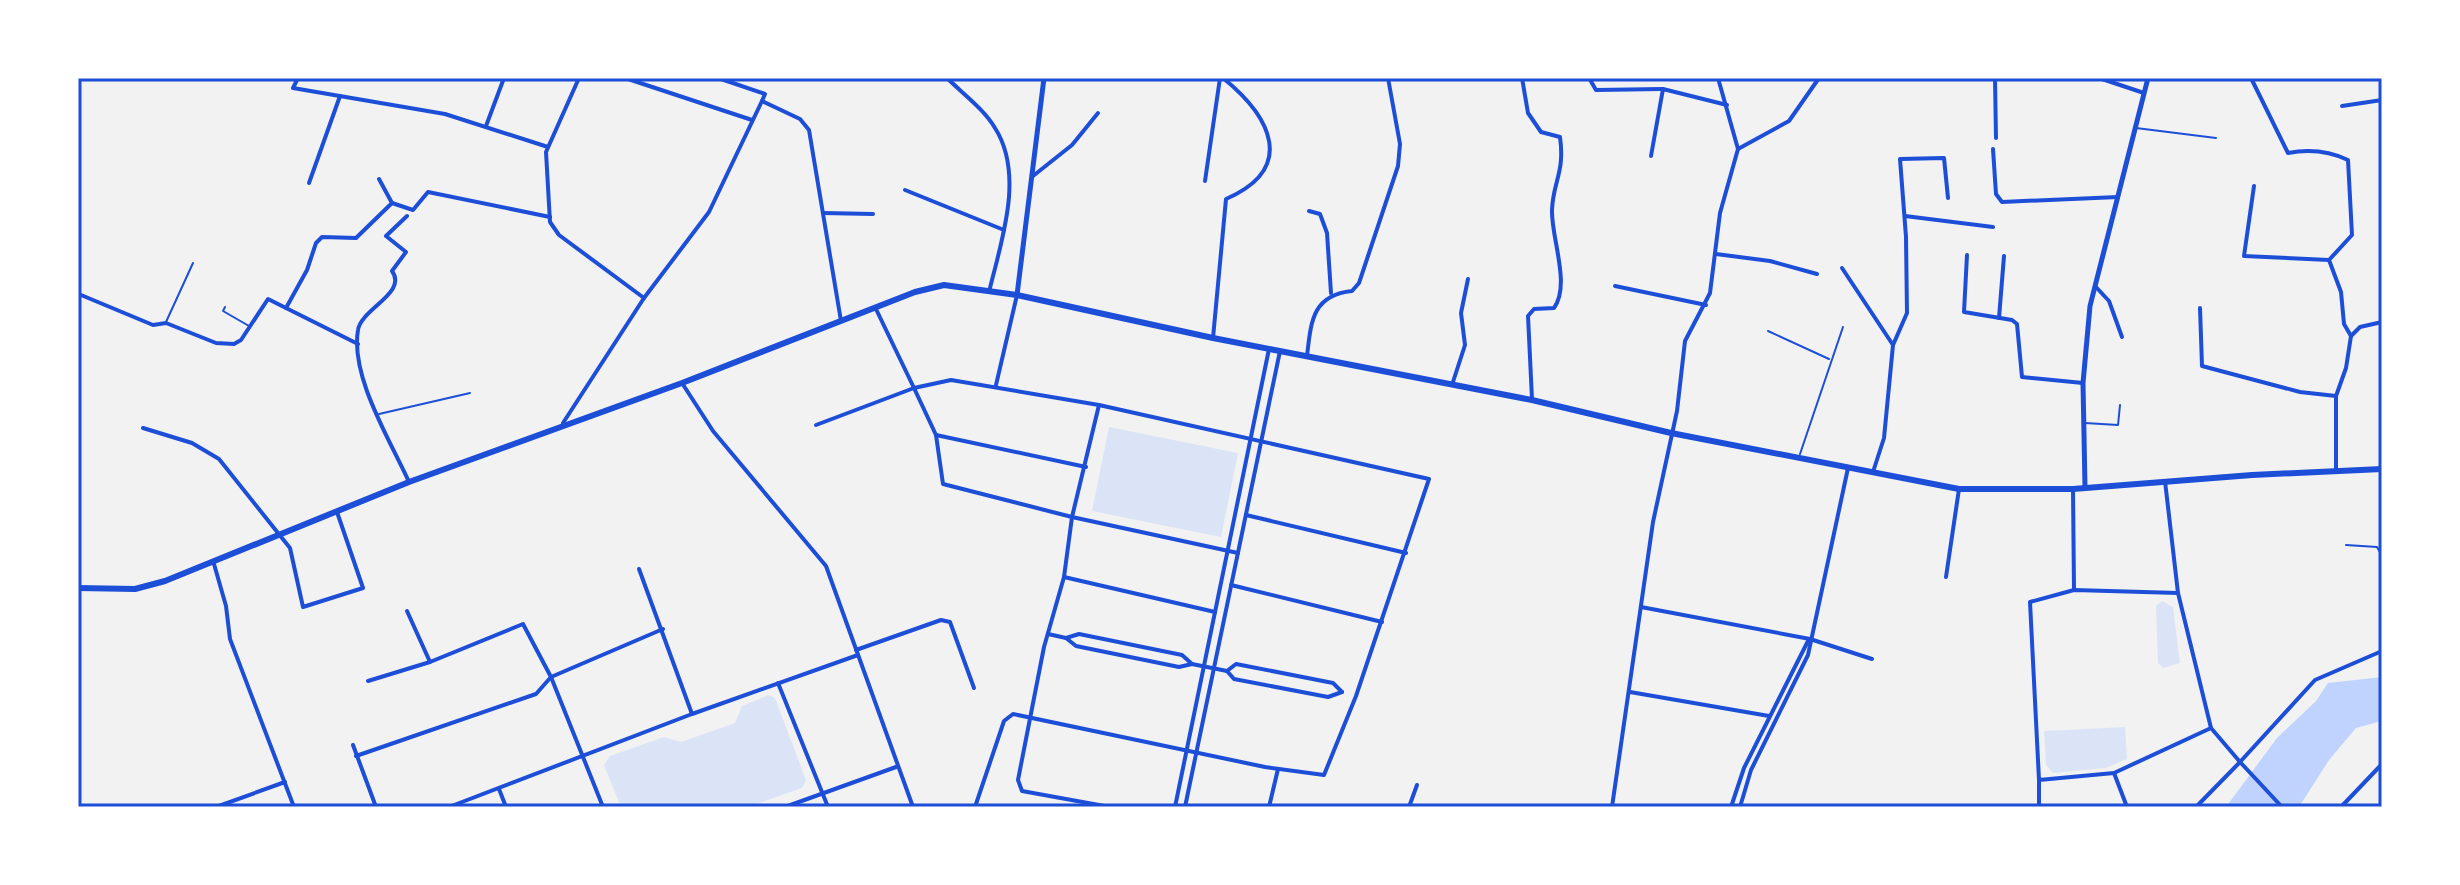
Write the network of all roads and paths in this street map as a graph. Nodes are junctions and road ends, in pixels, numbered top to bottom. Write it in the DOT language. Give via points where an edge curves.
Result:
graph roads {
  1 [pos="298,78"];
  2 [pos="504,78"];
  3 [pos="579,78"];
  4 [pos="625,78"];
  5 [pos="718,78"];
  6 [pos="947,78"];
  7 [pos="1044,78"];
  8 [pos="1222,78"];
  9 [pos="1388,78"];
  10 [pos="1522,78"];
  11 [pos="1589,78"];
  12 [pos="1718,78"];
  13 [pos="1819,78"];
  14 [pos="1995,78"];
  15 [pos="2099,78"];
  16 [pos="2148,78"];
  17 [pos="2251,78"];
  18 [pos="1663,89"];
  19 [pos="2144,93"];
  20 [pos="340,96"];
  21 [pos="2382,100"];
  22 [pos="762,101"];
  23 [pos="1727,105"];
  24 [pos="2342,106"];
  25 [pos="1098,113"];
  26 [pos="752,120"];
  27 [pos="486,126"];
  28 [pos="2135,127"];
  29 [pos="1996,138"];
  30 [pos="2216,138"];
  31 [pos="548,147"];
  32 [pos="1738,149"];
  33 [pos="1993,149"];
  34 [pos="1651,156"];
  35 [pos="1031,178"];
  36 [pos="379,179"];
  37 [pos="1205,181"];
  38 [pos="309,183"];
  39 [pos="2254,186"];
  40 [pos="905,190"];
  41 [pos="2118,197"];
  42 [pos="1948,198"];
  43 [pos="392,203"];
  44 [pos="1309,211"];
  45 [pos="823,213"];
  46 [pos="873,214"];
  47 [pos="407,216"];
  48 [pos="1905,216"];
  49 [pos="550,217"];
  50 [pos="1993,227"];
  51 [pos="1004,230"];
  52 [pos="1716,254"];
  53 [pos="1967,255"];
  54 [pos="2004,256"];
  55 [pos="2329,260"];
  56 [pos="193,263"];
  57 [pos="1842,268"];
  58 [pos="1817,274"];
  59 [pos="1468,279"];
  60 [pos="1615,286"];
  61 [pos="2095,286"];
  62 [pos="989,292"];
  63 [pos="1331,293"];
  64 [pos="81,295"];
  65 [pos="1017,295"];
  66 [pos="644,298"];
  67 [pos="1706,305"];
  68 [pos="225,307"];
  69 [pos="875,307"];
  70 [pos="286,308"];
  71 [pos="2200,308"];
  72 [pos="1999,318"];
  73 [pos="841,321"];
  74 [pos="2382,322"];
  75 [pos="166,323"];
  76 [pos="250,326"];
  77 [pos="1843,327"];
  78 [pos="1768,331"];
  79 [pos="2351,336"];
  80 [pos="2122,337"];
  81 [pos="1213,338"];
  82 [pos="358,344"];
  83 [pos="1893,345"];
  84 [pos="1269,349"];
  85 [pos="1280,351"];
  86 [pos="1307,356"];
  87 [pos="1831,360"];
  88 [pos="682,383"];
  89 [pos="2083,383"];
  90 [pos="996,385"];
  91 [pos="1452,385"];
  92 [pos="914,388"];
  93 [pos="470,393"];
  94 [pos="2336,396"];
  95 [pos="1532,400"];
  96 [pos="1099,405"];
  97 [pos="2120,405"];
  98 [pos="379,414"];
  99 [pos="563,423"];
  100 [pos="2084,423"];
  101 [pos="816,425"];
  102 [pos="143,428"];
  103 [pos="1671,433"];
  104 [pos="936,435"];
  105 [pos="1251,438"];
  106 [pos="1261,441"];
  107 [pos="1799,458"];
  108 [pos="1086,467"];
  109 [pos="1848,468"];
  110 [pos="2382,469"];
  111 [pos="2336,471"];
  112 [pos="1873,474"];
  113 [pos="2165,481"];
  114 [pos="409,482"];
  115 [pos="2085,487"];
  116 [pos="1959,489"];
  117 [pos="2073,489"];
  118 [pos="337,511"];
  119 [pos="1246,515"];
  120 [pos="1072,517"];
  121 [pos="281,534"];
  122 [pos="2346,545"];
  123 [pos="1228,551"];
  124 [pos="1238,553"];
  125 [pos="1406,553"];
  126 [pos="2382,556"];
  127 [pos="214,564"];
  128 [pos="639,569"];
  129 [pos="1064,577"];
  130 [pos="1946,577"];
  131 [pos="1231,585"];
  132 [pos="78,588"];
  133 [pos="2074,590"];
  134 [pos="2178,593"];
  135 [pos="1641,607"];
  136 [pos="407,611"];
  137 [pos="1215,612"];
  138 [pos="1382,622"];
  139 [pos="663,629"];
  140 [pos="1048,634"];
  141 [pos="1066,638"];
  142 [pos="1810,639"];
  143 [pos="2382,651"];
  144 [pos="857,653"];
  145 [pos="1872,659"];
  146 [pos="430,662"];
  147 [pos="1192,664"];
  148 [pos="1204,667"];
  149 [pos="1213,669"];
  150 [pos="1227,671"];
  151 [pos="551,677"];
  152 [pos="368,681"];
  153 [pos="778,683"];
  154 [pos="974,688"];
  155 [pos="1342,692"];
  156 [pos="1630,692"];
  157 [pos="1356,696"];
  158 [pos="692,714"];
  159 [pos="1768,716"];
  160 [pos="1030,717"];
  161 [pos="1775,718"];
  162 [pos="2211,728"];
  163 [pos="353,745"];
  164 [pos="1187,750"];
  165 [pos="1196,752"];
  166 [pos="356,756"];
  167 [pos="584,756"];
  168 [pos="2240,762"];
  169 [pos="2382,764"];
  170 [pos="896,767"];
  171 [pos="1744,768"];
  172 [pos="1278,769"];
  173 [pos="1751,770"];
  174 [pos="2114,773"];
  175 [pos="2039,780"];
  176 [pos="285,782"];
  177 [pos="1417,785"];
  178 [pos="499,789"];
  179 [pos="823,793"];
  180 [pos="216,807"];
  181 [pos="294,807"];
  182 [pos="376,807"];
  183 [pos="449,807"];
  184 [pos="506,807"];
  185 [pos="603,807"];
  186 [pos="785,807"];
  187 [pos="828,807"];
  188 [pos="913,807"];
  189 [pos="975,807"];
  190 [pos="1110,807"];
  191 [pos="1175,807"];
  192 [pos="1185,807"];
  193 [pos="1269,807"];
  194 [pos="1409,807"];
  195 [pos="1612,807"];
  196 [pos="1731,807"];
  197 [pos="1740,807"];
  198 [pos="2039,807"];
  199 [pos="2127,807"];
  200 [pos="2196,807"];
  201 [pos="2282,807"];
  202 [pos="2341,807"];
  1 -- 20 [label="street" via="293,88"];
  2 -- 27 [label="street"];
  3 -- 31 [label="street"];
  4 -- 26 [label="street"];
  5 -- 22 [label="street" via="765,94"];
  6 -- 51 [label="street" via="995,127 1008,162"];
  7 -- 35 [label="street"];
  8 -- 37 [label="street"];
  8 -- 81 [label="street" via="1264,122 1270,142 1262,176 1226,199"];
  9 -- 63 [label="street" via="1400,144 1398,166 1357,286"];
  10 -- 95 [label="street" via="1528,113 1541,132 1560,137 1563,162 1552,210 1560,267 1557,303 1529,313"];
  11 -- 18 [label="street" via="1596,90"];
  12 -- 23 [label="street"];
  13 -- 32 [label="street" via="1789,121"];
  14 -- 29 [label="street"];
  15 -- 19 [label="street"];
  16 -- 19 [label="street"];
  17 -- 55 [label="street" via="2288,153 2304,150 2348,160 2352,235"];
  18 -- 23 [label="street"];
  18 -- 34 [label="street"];
  19 -- 28 [label="street"];
  20 -- 27 [label="street"];
  20 -- 38 [label="street"];
  21 -- 24 [label="street"];
  22 -- 26 [label="street"];
  22 -- 45 [label="street" via="800,119 809,130"];
  23 -- 32 [label="street"];
  25 -- 35 [label="street" via="1072,145"];
  26 -- 66 [label="street" via="709,212"];
  27 -- 31 [label="street"];
  28 -- 30 [label="lane"];
  28 -- 41 [label="street"];
  31 -- 49 [label="street"];
  32 -- 52 [label="street" via="1720,213"];
  33 -- 41 [label="street" via="1996,194 2002,202"];
  35 -- 65 [label="street"];
  36 -- 43 [label="street"];
  39 -- 55 [label="street" via="2244,256"];
  40 -- 51 [label="street"];
  41 -- 61 [label="street"];
  42 -- 48 [label="street" via="1944,158 1900,159"];
  43 -- 49 [label="street" via="413,210 428,192"];
  43 -- 70 [label="street" via="356,238 322,237"];
  44 -- 63 [label="street" via="1320,214 1327,233"];
  45 -- 46 [label="street"];
  45 -- 73 [label="street"];
  47 -- 82 [label="street" via="386,236 406,252 392,271 395,283 360,322"];
  48 -- 50 [label="street"];
  48 -- 83 [label="street" via="1907,313"];
  49 -- 66 [label="street" via="559,235"];
  51 -- 62 [label="street"];
  52 -- 58 [label="street"];
  52 -- 67 [label="street"];
  53 -- 72 [label="street" via="1964,312"];
  54 -- 72 [label="street"];
  55 -- 79 [label="street"];
  56 -- 75 [label="lane"];
  57 -- 83 [label="street"];
  59 -- 91 [label="street" via="1461,313 1465,345"];
  60 -- 67 [label="street"];
  61 -- 80 [label="street" via="2109,301"];
  61 -- 89 [label="street"];
  62 -- 65 [label="main road"];
  62 -- 69 [label="main road" via="944,285"];
  63 -- 86 [label="street" via="1315,314"];
  64 -- 75 [label="street" via="153,325"];
  65 -- 81 [label="main road"];
  65 -- 90 [label="street"];
  66 -- 99 [label="street"];
  67 -- 103 [label="street" via="1685,341"];
  68 -- 76 [label="lane" via="223,311"];
  69 -- 73 [label="main road"];
  69 -- 92 [label="street"];
  70 -- 76 [label="street" via="268,299"];
  70 -- 82 [label="street"];
  71 -- 94 [label="street" via="2202,366"];
  72 -- 89 [label="street" via="2017,324 2022,377"];
  73 -- 88 [label="main road"];
  74 -- 79 [label="street" via="2360,327"];
  75 -- 76 [label="street" via="216,343 234,344"];
  77 -- 87 [label="lane"];
  78 -- 87 [label="lane"];
  79 -- 94 [label="street"];
  81 -- 84 [label="main road"];
  82 -- 98 [label="street" via="364,385"];
  83 -- 112 [label="street" via="1884,438"];
  84 -- 85 [label="main road"];
  84 -- 105 [label="street"];
  85 -- 86 [label="main road"];
  85 -- 106 [label="street"];
  86 -- 91 [label="main road"];
  87 -- 107 [label="lane"];
  88 -- 99 [label="main road"];
  88 -- 144 [label="street" via="713,431 826,566"];
  89 -- 100 [label="street"];
  90 -- 92 [label="street" via="951,380"];
  90 -- 96 [label="street"];
  91 -- 95 [label="main road"];
  92 -- 101 [label="street"];
  92 -- 104 [label="street"];
  93 -- 98 [label="lane"];
  94 -- 111 [label="street"];
  95 -- 103 [label="main road"];
  96 -- 105 [label="street"];
  96 -- 108 [label="street"];
  97 -- 100 [label="lane" via="2118,425"];
  98 -- 114 [label="street"];
  99 -- 114 [label="main road"];
  100 -- 115 [label="street"];
  102 -- 121 [label="street" via="192,443 219,459"];
  103 -- 107 [label="main road"];
  103 -- 135 [label="street"];
  104 -- 108 [label="street"];
  104 -- 120 [label="street" via="943,484"];
  105 -- 106 [label="street"];
  105 -- 123 [label="street"];
  106 -- 119 [label="street"];
  106 -- 125 [label="street" via="1429,479"];
  107 -- 109 [label="main road"];
  108 -- 120 [label="street"];
  109 -- 112 [label="main road"];
  109 -- 142 [label="street"];
  110 -- 111 [label="main road"];
  111 -- 113 [label="main road"];
  112 -- 116 [label="main road"];
  113 -- 115 [label="main road"];
  113 -- 134 [label="street"];
  114 -- 118 [label="main road"];
  115 -- 117 [label="main road"];
  116 -- 117 [label="main road"];
  116 -- 130 [label="street"];
  117 -- 133 [label="street"];
  118 -- 121 [label="main road"];
  118 -- 121 [label="street" via="363,588 303,607 294,558"];
  119 -- 124 [label="street"];
  119 -- 125 [label="street"];
  120 -- 123 [label="street"];
  120 -- 129 [label="street"];
  121 -- 127 [label="main road"];
  122 -- 126 [label="lane" via="2377,547"];
  123 -- 124 [label="street"];
  123 -- 137 [label="street"];
  124 -- 131 [label="street"];
  125 -- 138 [label="street"];
  127 -- 132 [label="main road" via="135,589"];
  127 -- 176 [label="street" via="230,639"];
  128 -- 139 [label="street"];
  129 -- 137 [label="street"];
  129 -- 140 [label="street"];
  131 -- 138 [label="street"];
  131 -- 149 [label="street"];
  133 -- 134 [label="street"];
  133 -- 175 [label="street" via="2030,602"];
  134 -- 162 [label="street"];
  135 -- 142 [label="street"];
  135 -- 156 [label="street"];
  136 -- 146 [label="street"];
  137 -- 148 [label="street"];
  138 -- 157 [label="street"];
  139 -- 151 [label="street"];
  139 -- 158 [label="street"];
  140 -- 141 [label="street"];
  140 -- 160 [label="street"];
  141 -- 147 [label="street" via="1076,646 1179,667"];
  141 -- 147 [label="street" via="1079,634 1182,655"];
  142 -- 145 [label="street"];
  142 -- 159 [label="street"];
  142 -- 161 [label="street" via="1808,655"];
  143 -- 168 [label="street" via="2315,680"];
  144 -- 153 [label="street"];
  144 -- 154 [label="street" via="941,620 950,622"];
  144 -- 170 [label="street"];
  146 -- 151 [label="street" via="523,624"];
  146 -- 152 [label="street"];
  147 -- 148 [label="street"];
  148 -- 149 [label="street"];
  148 -- 164 [label="street"];
  149 -- 150 [label="street"];
  149 -- 165 [label="street"];
  150 -- 155 [label="street" via="1234,679 1328,697"];
  150 -- 155 [label="street" via="1236,664 1282,672 1333,683"];
  151 -- 166 [label="street" via="536,694"];
  151 -- 167 [label="street"];
  153 -- 158 [label="street"];
  153 -- 179 [label="street"];
  155 -- 157 [label="street"];
  156 -- 159 [label="street"];
  156 -- 195 [label="street"];
  157 -- 172 [label="street" via="1324,775"];
  158 -- 167 [label="street"];
  159 -- 161 [label="street"];
  159 -- 171 [label="street"];
  160 -- 164 [label="street"];
  160 -- 189 [label="street" via="1013,714 1004,721"];
  160 -- 190 [label="street" via="1018,780 1022,791"];
  161 -- 173 [label="street"];
  162 -- 168 [label="street"];
  162 -- 174 [label="street"];
  163 -- 166 [label="street"];
  164 -- 165 [label="street"];
  164 -- 191 [label="street"];
  165 -- 172 [label="street"];
  165 -- 192 [label="street"];
  166 -- 182 [label="street"];
  167 -- 178 [label="street"];
  167 -- 185 [label="street"];
  168 -- 200 [label="street"];
  168 -- 201 [label="street"];
  169 -- 202 [label="street"];
  170 -- 179 [label="street"];
  170 -- 188 [label="street"];
  171 -- 173 [label="street"];
  171 -- 196 [label="street"];
  172 -- 193 [label="street"];
  173 -- 197 [label="street"];
  174 -- 175 [label="street"];
  174 -- 199 [label="street"];
  175 -- 198 [label="street"];
  176 -- 180 [label="street"];
  176 -- 181 [label="street"];
  177 -- 194 [label="street"];
  178 -- 183 [label="street"];
  178 -- 184 [label="street"];
  179 -- 186 [label="street"];
  179 -- 187 [label="street"];
}
